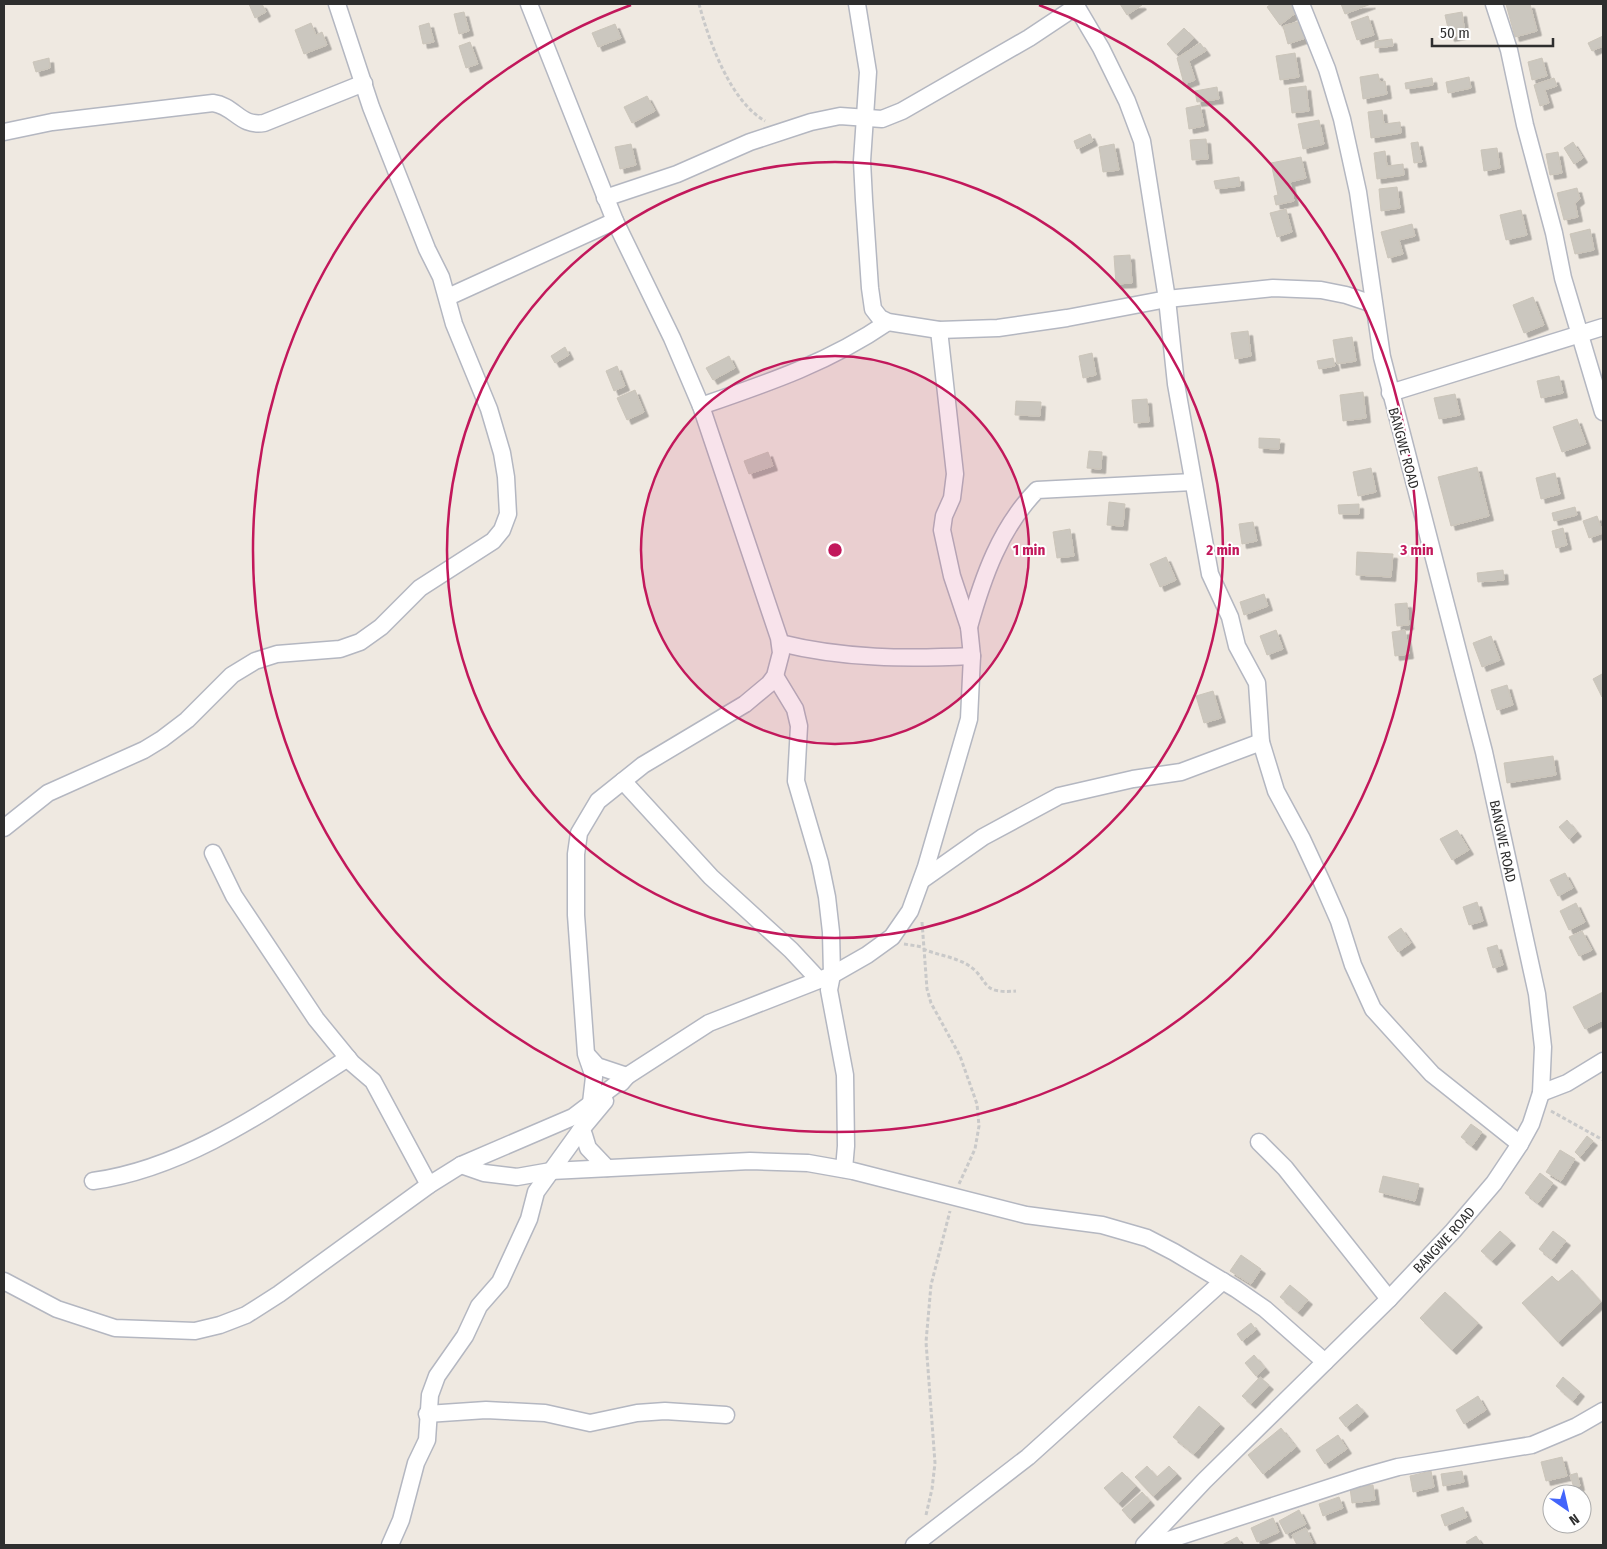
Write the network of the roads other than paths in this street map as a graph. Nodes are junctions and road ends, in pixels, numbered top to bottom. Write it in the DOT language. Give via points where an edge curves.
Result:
graph roads {
  1 [pos="337,4"];
  2 [pos="529,4"];
  3 [pos="857,4"];
  4 [pos="1301,4"];
  5 [pos="1494,4"];
  6 [pos="1076,5"];
  7 [pos="364,83"];
  8 [pos="865,119"];
  9 [pos="4,132"];
  10 [pos="605,198"];
  11 [pos="615,221"];
  12 [pos="448,297"];
  13 [pos="1167,299"];
  14 [pos="1373,304"];
  15 [pos="888,322"];
  16 [pos="1603,327"];
  17 [pos="939,330"];
  18 [pos="1579,334"];
  19 [pos="1390,393"];
  20 [pos="701,406"];
  21 [pos="1603,412"];
  22 [pos="1193,482"];
  23 [pos="969,627"];
  24 [pos="780,643"];
  25 [pos="972,656"];
  26 [pos="775,676"];
  27 [pos="1261,742"];
  28 [pos="623,781"];
  29 [pos="4,828"];
  30 [pos="213,853"];
  31 [pos="922,880"];
  32 [pos="826,978"];
  33 [pos="586,1054"];
  34 [pos="348,1058"];
  35 [pos="1603,1061"];
  36 [pos="627,1076"];
  37 [pos="1540,1099"];
  38 [pos="591,1103"];
  39 [pos="580,1130"];
  40 [pos="1259,1142"];
  41 [pos="1520,1144"];
  42 [pos="461,1165"];
  43 [pos="607,1168"];
  44 [pos="844,1169"];
  45 [pos="550,1171"];
  46 [pos="93,1181"];
  47 [pos="429,1185"];
  48 [pos="4,1281"];
  49 [pos="1223,1281"];
  50 [pos="1389,1299"];
  51 [pos="1325,1362"];
  52 [pos="1603,1411"];
  53 [pos="427,1414"];
  54 [pos="726,1415"];
  55 [pos="916,1544"];
  56 [pos="390,1545"];
  57 [pos="1144,1545"];
  58 [pos="1153,1545"];
  1 -- 7 [label="street"];
  2 -- 10 [label="street"];
  3 -- 8 [label="street" via="868,72"];
  4 -- 14 [label="street, BANGWE ROAD" via="1327,69 1342,119 1358,192"];
  5 -- 18 [label="street" via="1509,50"];
  6 -- 8 [label="street" via="1029,38 902,111 882,119"];
  6 -- 13 [label="street" via="1118,84 1142,142"];
  7 -- 9 [label="street" via="255,125 245,122 230,109 213,103 52,122"];
  7 -- 12 [label="street" via="426,249"];
  8 -- 10 [label="street" via="840,116 811,122"];
  8 -- 15 [label="street" via="862,161 870,288 874,308 880,318"];
  10 -- 11 [label="street"];
  11 -- 12 [label="street"];
  11 -- 20 [label="street"];
  12 -- 29 [label="street" via="454,324 489,409 502,453 508,514 502,530 493,541 420,588 367,638 340,649 277,654 254,661 232,675 187,720 162,738 144,750 48,793"];
  13 -- 14 [label="street" via="1300,288 1346,295"];
  13 -- 17 [label="street" via="998,328"];
  13 -- 22 [label="street" via="1176,384"];
  14 -- 19 [label="street, BANGWE ROAD"];
  15 -- 17 [label="street"];
  15 -- 20 [label="street" via="857,344 814,365"];
  16 -- 18 [label="street"];
  17 -- 23 [label="street" via="955,474 952,498 942,530 952,576"];
  18 -- 19 [label="street"];
  18 -- 21 [label="street"];
  19 -- 37 [label="street, BANGWE ROAD" via="1484,752 1537,994 1543,1047"];
  20 -- 24 [label="street" via="751,548"];
  22 -- 23 [label="street" via="1037,490 1025,502 1000,541 984,576"];
  22 -- 27 [label="street" via="1210,574 1230,617 1237,646 1257,683"];
  23 -- 25 [label="street"];
  24 -- 25 [label="street" via="859,658"];
  24 -- 26 [label="street"];
  25 -- 31 [label="street" via="969,719"];
  26 -- 28 [label="street" via="751,700 643,764"];
  26 -- 32 [label="street" via="795,709 799,726 796,781 820,863 831,932"];
  27 -- 31 [label="street" via="1181,772 1059,796 983,837"];
  27 -- 41 [label="street" via="1276,791 1321,880 1373,1009 1432,1074"];
  28 -- 32 [label="street" via="711,877 790,950"];
  28 -- 33 [label="street" via="598,801 579,833 576,854 576,915"];
  30 -- 34 [label="street" via="234,896 263,941 316,1019"];
  31 -- 32 [label="street" via="913,904 892,937"];
  32 -- 36 [label="street" via="709,1023"];
  32 -- 44 [label="street" via="845,1075"];
  33 -- 36 [label="street" via="597,1066"];
  33 -- 38 [label="street" via="594,1077"];
  34 -- 46 [label="street" via="241,1124 169,1162 124,1176"];
  34 -- 47 [label="street" via="373,1081"];
  35 -- 37 [label="street"];
  36 -- 38 [label="street"];
  36 -- 39 [label="street"];
  37 -- 41 [label="street, BANGWE ROAD"];
  38 -- 42 [label="street" via="573,1117"];
  39 -- 43 [label="street" via="588,1148"];
  39 -- 45 [label="street"];
  40 -- 50 [label="street" via="1285,1168"];
  41 -- 50 [label="street, BANGWE ROAD" via="1494,1183"];
  42 -- 45 [label="street" via="484,1173 517,1177"];
  42 -- 47 [label="street"];
  43 -- 44 [label="street" via="750,1161 808,1163"];
  43 -- 45 [label="street"];
  44 -- 49 [label="street" via="1026,1215 1102,1225 1147,1238"];
  45 -- 53 [label="street" via="536,1192 529,1219 500,1282 479,1306 466,1336 437,1376"];
  47 -- 48 [label="street" via="279,1294 246,1315 220,1326 195,1331 115,1328 57,1309"];
  49 -- 51 [label="street" via="1265,1308"];
  49 -- 55 [label="street" via="1028,1457"];
  50 -- 51 [label="street, BANGWE ROAD"];
  51 -- 57 [label="street, BANGWE ROAD"];
  52 -- 58 [label="street" via="1532,1445 1398,1467"];
  53 -- 54 [label="street" via="486,1410 545,1414 590,1424 637,1413 665,1411"];
  53 -- 56 [label="street" via="427,1440 416,1463 401,1520"];
}
